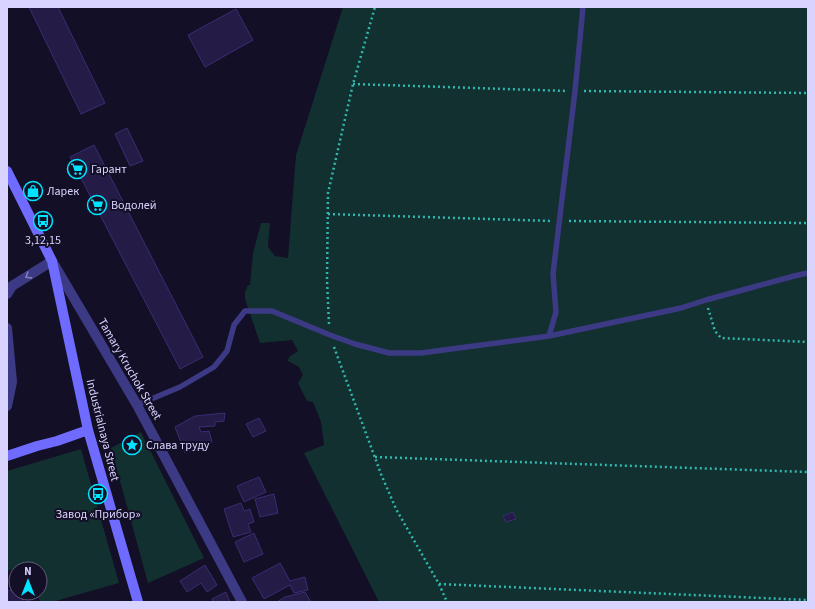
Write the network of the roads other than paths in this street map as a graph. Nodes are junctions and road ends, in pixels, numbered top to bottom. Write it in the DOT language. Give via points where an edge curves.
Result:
graph roads {
  1 [pos="583,7"];
  2 [pos="7,171"];
  3 [pos="52,261"];
  4 [pos="808,273"];
  5 [pos="7,294"];
  6 [pos="7,328"];
  7 [pos="549,336"];
  8 [pos="137,405"];
  9 [pos="7,406"];
  10 [pos="88,430"];
  11 [pos="7,456"];
  12 [pos="138,602"];
  13 [pos="242,602"];
  1 -- 7 [label="lane" via="553,274 556,312"];
  2 -- 3 [label="street, Tamary Kruchok Street"];
  3 -- 5 [label="street, one-way" via="12,286"];
  3 -- 8 [label="street, Tamary Kruchok Street"];
  3 -- 10 [label="street, Industrialnaya Street"];
  4 -- 7 [label="lane" via="681,308"];
  6 -- 9 [label="street" via="12,382"];
  7 -- 8 [label="lane" via="420,353 389,353 330,335 272,310 245,311 234,325 228,351 214,367 180,387"];
  8 -- 13 [label="street, Tamary Kruchok Street"];
  10 -- 11 [label="street"];
  10 -- 12 [label="street, Industrialnaya Street"];
}
